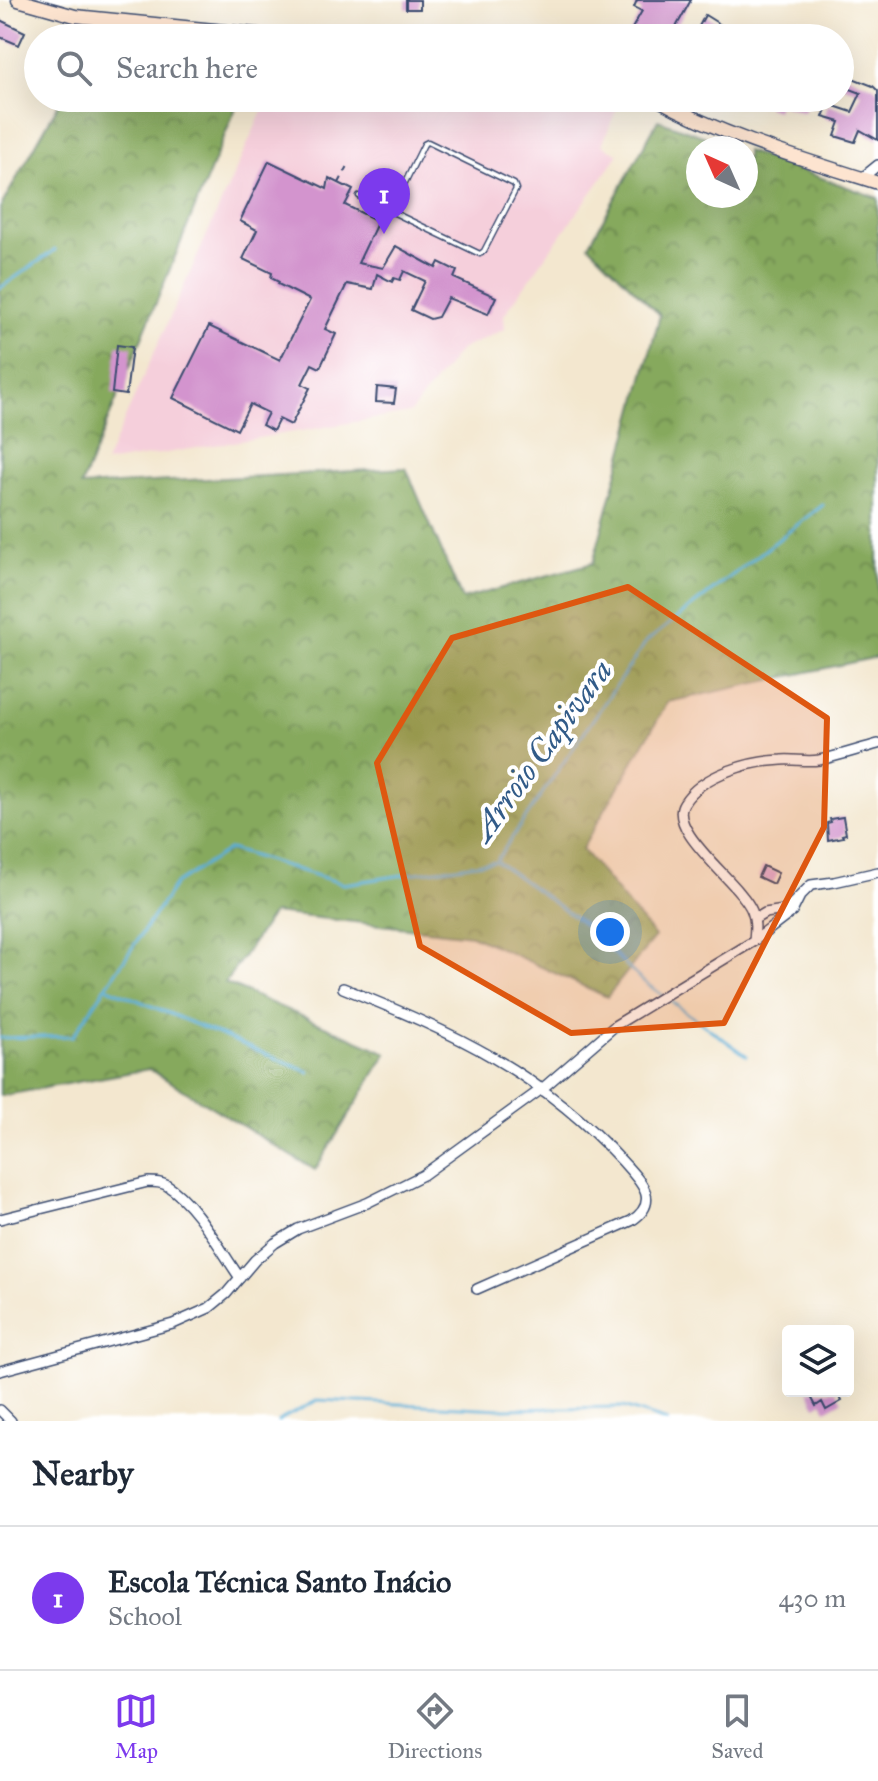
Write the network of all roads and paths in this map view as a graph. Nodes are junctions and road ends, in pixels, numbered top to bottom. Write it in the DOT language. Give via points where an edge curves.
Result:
graph roads {
  1 [pos="18,0"];
  2 [pos="155,24"];
  3 [pos="681,112"];
  4 [pos="878,165"];
  5 [pos="348,166"];
  6 [pos="862,178"];
  7 [pos="339,183"];
  8 [pos="878,183"];
  9 [pos="359,196"];
  10 [pos="391,211"];
  11 [pos="878,744"];
  12 [pos="878,872"];
  13 [pos="800,896"];
  14 [pos="755,919"];
  15 [pos="754,941"];
  16 [pos="343,988"];
  17 [pos="543,1088"];
  18 [pos="0,1219"];
  19 [pos="240,1278"];
  20 [pos="477,1289"];
  21 [pos="0,1371"];
  22 [pos="0,1410"];
  23 [pos="11,1421"];
  1 -- 2 [label="main road" via="75,16"];
  3 -- 6 [label="main road"];
  4 -- 6 [label="street"];
  5 -- 7 [label="path"];
  6 -- 8 [label="main road"];
  9 -- 10 [label="lane"];
  10 -- 10 [label="lane" via="480,254 516,189 428,142"];
  11 -- 14 [label="street" via="817,760 736,767 686,799 680,813 684,830 744,896"];
  12 -- 13 [label="street" via="811,885"];
  13 -- 14 [label="street" via="784,910"];
  13 -- 15 [label="street" via="792,912"];
  14 -- 15 [label="street"];
  15 -- 17 [label="street" via="616,1025"];
  16 -- 17 [label="street" via="444,1030"];
  17 -- 19 [label="street" via="423,1175 298,1229"];
  17 -- 20 [label="street" via="643,1184 644,1208 631,1221"];
  18 -- 19 [label="street" via="160,1182 188,1206"];
  19 -- 21 [label="street" via="192,1316"];
  22 -- 23 [label="street"];
}
